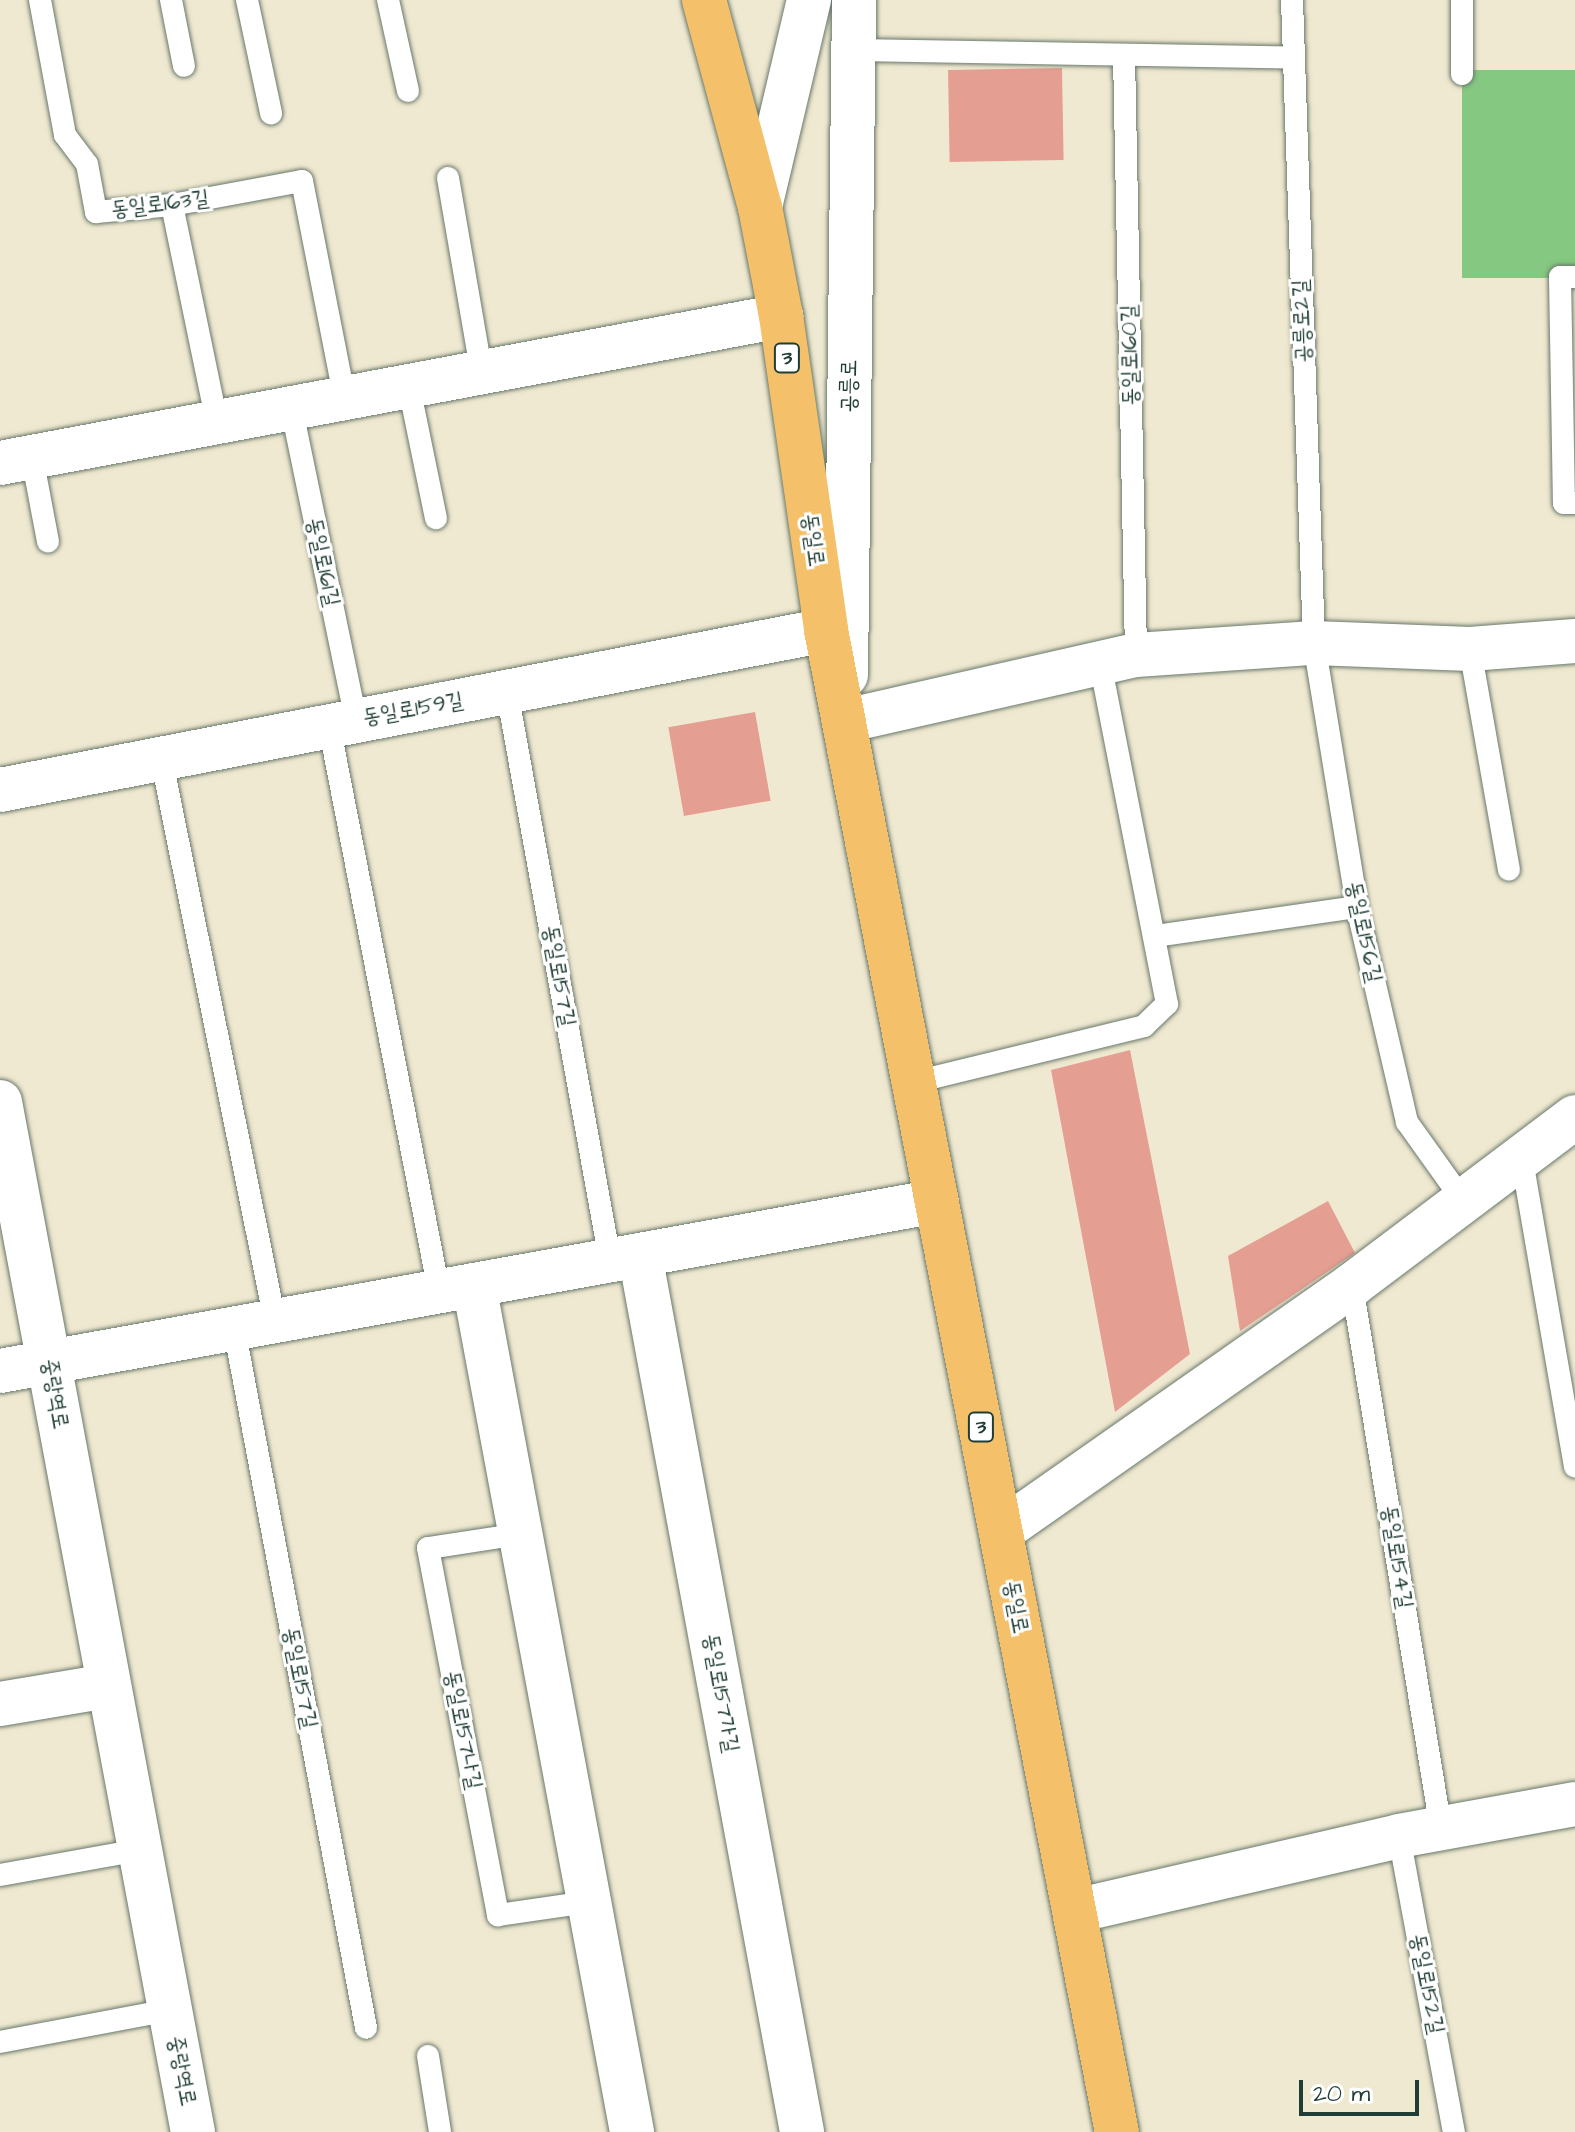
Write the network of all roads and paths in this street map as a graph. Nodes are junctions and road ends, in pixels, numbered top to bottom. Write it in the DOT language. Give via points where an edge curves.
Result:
graph roads {
  1 [pos="40,0"];
  2 [pos="171,0"];
  3 [pos="247,0"];
  4 [pos="388,0"];
  5 [pos="704,0"];
  6 [pos="809,0"];
  7 [pos="854,0"];
  8 [pos="1292,0"];
  9 [pos="1462,0"];
  10 [pos="853,50"];
  11 [pos="1124,55"];
  12 [pos="1293,58"];
  13 [pos="184,66"];
  14 [pos="1462,74"];
  15 [pos="408,91"];
  16 [pos="271,113"];
  17 [pos="448,178"];
  18 [pos="172,205"];
  19 [pos="760,207"];
  20 [pos="1575,277"];
  21 [pos="781,316"];
  22 [pos="482,375"];
  23 [pos="409,387"];
  24 [pos="344,395"];
  25 [pos="291,406"];
  26 [pos="217,422"];
  27 [pos="16,460"];
  28 [pos="1575,503"];
  29 [pos="436,518"];
  30 [pos="48,542"];
  31 [pos="826,630"];
  32 [pos="1575,641"];
  33 [pos="1314,643"];
  34 [pos="1470,649"];
  35 [pos="1118,659"];
  36 [pos="507,692"];
  37 [pos="845,721"];
  38 [pos="342,722"];
  39 [pos="161,757"];
  40 [pos="0,790"];
  41 [pos="1509,870"];
  42 [pos="1357,907"];
  43 [pos="1155,936"];
  44 [pos="915,1082"];
  45 [pos="0,1102"];
  46 [pos="1575,1117"];
  47 [pos="1522,1160"];
  48 [pos="937,1201"];
  49 [pos="1464,1202"];
  50 [pos="625,1258"];
  51 [pos="1352,1285"];
  52 [pos="456,1288"];
  53 [pos="255,1324"];
  54 [pos="50,1361"];
  55 [pos="0,1371"];
  56 [pos="1575,1466"];
  57 [pos="1001,1531"];
  58 [pos="520,1534"];
  59 [pos="107,1686"];
  60 [pos="0,1704"];
  61 [pos="1575,1804"];
  62 [pos="1420,1832"];
  63 [pos="139,1850"];
  64 [pos="0,1875"];
  65 [pos="588,1902"];
  66 [pos="1075,1911"];
  67 [pos="170,2010"];
  68 [pos="366,2028"];
  69 [pos="0,2042"];
  70 [pos="428,2056"];
  71 [pos="193,2132"];
  72 [pos="440,2132"];
  73 [pos="632,2132"];
  74 [pos="802,2132"];
  75 [pos="1117,2132"];
  76 [pos="1454,2132"];
  1 -- 18 [label="lane, 동일로163길" via="65,135 87,164 96,212"];
  2 -- 13 [label="lane"];
  3 -- 16 [label="lane"];
  4 -- 15 [label="lane"];
  5 -- 19 [label="main road, 동일로 / 3"];
  6 -- 19 [label="street"];
  7 -- 10 [label="street, 공릉로"];
  8 -- 12 [label="lane, 공릉로2길"];
  9 -- 14 [label="lane"];
  10 -- 11 [label="lane"];
  10 -- 37 [label="street, 공릉로"];
  11 -- 12 [label="lane"];
  11 -- 35 [label="lane, 동일로160길"];
  12 -- 33 [label="lane, 공릉로2길"];
  17 -- 22 [label="lane"];
  18 -- 24 [label="lane, 동일로163길" via="302,181"];
  18 -- 26 [label="lane"];
  19 -- 21 [label="main road, 동일로 / 3"];
  20 -- 28 [label="lane" via="1560,277 1564,503"];
  21 -- 22 [label="street"];
  21 -- 31 [label="main road, 동일로 / 3"];
  22 -- 23 [label="street"];
  23 -- 24 [label="street"];
  23 -- 29 [label="lane"];
  24 -- 25 [label="street"];
  25 -- 26 [label="street"];
  25 -- 38 [label="lane, 동일로161길"];
  26 -- 27 [label="street"];
  27 -- 30 [label="lane"];
  31 -- 36 [label="street, 동일로159길"];
  31 -- 37 [label="main road, 동일로 / 3"];
  32 -- 34 [label="street"];
  33 -- 34 [label="street"];
  33 -- 35 [label="street"];
  33 -- 42 [label="lane, 동일로156길"];
  34 -- 41 [label="lane"];
  35 -- 37 [label="street"];
  35 -- 43 [label="lane, 동일로160길"];
  36 -- 38 [label="street, 동일로159길"];
  36 -- 50 [label="lane, 동일로157길"];
  37 -- 44 [label="main road, 동일로 / 3"];
  38 -- 39 [label="street, 동일로159길"];
  38 -- 52 [label="lane"];
  39 -- 40 [label="street, 동일로159길"];
  39 -- 53 [label="lane, 동일로157길"];
  42 -- 43 [label="lane"];
  42 -- 49 [label="lane, 동일로156길" via="1407,1122"];
  43 -- 44 [label="lane, 동일로160길" via="1167,1004 1144,1026"];
  44 -- 48 [label="main road, 동일로 / 3"];
  45 -- 54 [label="street, 중랑역로"];
  46 -- 47 [label="street"];
  47 -- 49 [label="street"];
  47 -- 56 [label="lane"];
  48 -- 50 [label="street"];
  48 -- 57 [label="main road, 동일로 / 3"];
  49 -- 51 [label="street"];
  50 -- 52 [label="street"];
  50 -- 74 [label="street, 동일로157가길"];
  51 -- 57 [label="street"];
  51 -- 62 [label="lane, 동일로154길"];
  52 -- 53 [label="street"];
  52 -- 58 [label="street"];
  53 -- 54 [label="street"];
  53 -- 68 [label="lane, 동일로157길"];
  54 -- 55 [label="street"];
  54 -- 59 [label="street, 중랑역로"];
  57 -- 66 [label="main road, 동일로 / 3"];
  58 -- 65 [label="street"];
  58 -- 65 [label="lane, 동일로157나길" via="428,1548 498,1915"];
  59 -- 60 [label="street"];
  59 -- 63 [label="street, 중랑역로"];
  61 -- 62 [label="street"];
  62 -- 66 [label="street"];
  62 -- 76 [label="lane, 동일로152길"];
  63 -- 64 [label="lane"];
  63 -- 67 [label="street, 중랑역로"];
  65 -- 73 [label="street"];
  66 -- 75 [label="main road, 동일로 / 3"];
  67 -- 69 [label="lane, 중랑역로"];
  67 -- 71 [label="street, 중랑역로"];
  70 -- 72 [label="lane"];
}
